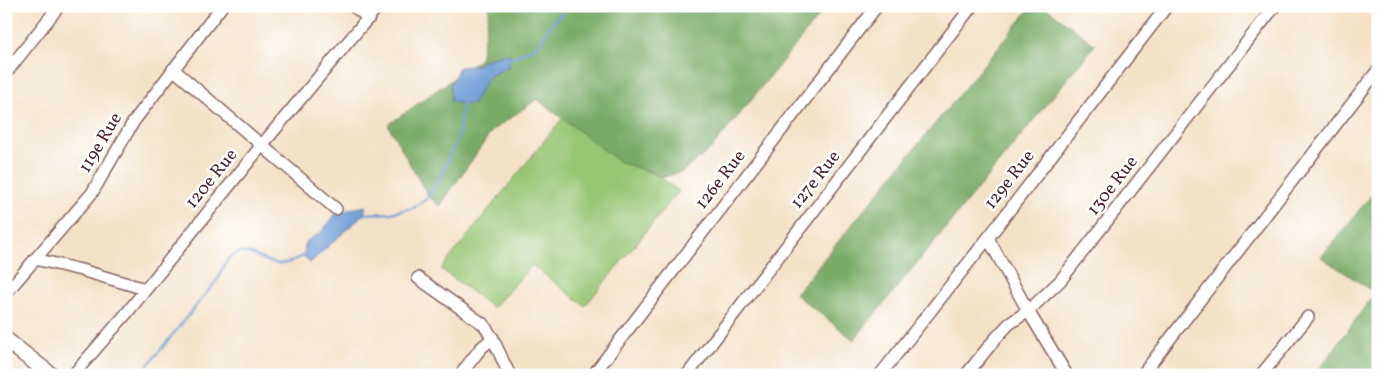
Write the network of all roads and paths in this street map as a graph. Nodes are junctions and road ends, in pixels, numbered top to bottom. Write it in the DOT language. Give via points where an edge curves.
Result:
graph roads {
  1 [pos="59,6"];
  2 [pos="222,6"];
  3 [pos="353,6"];
  4 [pos="378,6"];
  5 [pos="877,6"];
  6 [pos="972,6"];
  7 [pos="1166,6"];
  8 [pos="1275,6"];
  9 [pos="369,18"];
  10 [pos="173,69"];
  11 [pos="1378,70"];
  12 [pos="6,73"];
  13 [pos="262,145"];
  14 [pos="336,209"];
  15 [pos="988,238"];
  16 [pos="36,259"];
  17 [pos="418,278"];
  18 [pos="145,289"];
  19 [pos="6,293"];
  20 [pos="1028,311"];
  21 [pos="1308,317"];
  22 [pos="493,338"];
  23 [pos="6,340"];
  24 [pos="47,371"];
  25 [pos="73,375"];
  26 [pos="460,375"];
  27 [pos="510,375"];
  28 [pos="593,375"];
  29 [pos="687,375"];
  30 [pos="880,375"];
  31 [pos="966,375"];
  32 [pos="1067,375"];
  33 [pos="1142,375"];
  34 [pos="1261,375"];
  1 -- 12 [label="street"];
  2 -- 10 [label="street, 119e Rue"];
  3 -- 9 [label="street"];
  4 -- 9 [label="street, 120e Rue"];
  5 -- 28 [label="street, 126e Rue"];
  6 -- 29 [label="street, 127e Rue"];
  7 -- 15 [label="street, 129e Rue"];
  8 -- 20 [label="street, 130e Rue" via="1070,269"];
  9 -- 13 [label="street, 120e Rue"];
  10 -- 13 [label="street"];
  10 -- 16 [label="street, 119e Rue" via="134,121 92,192"];
  11 -- 33 [label="street"];
  13 -- 14 [label="street"];
  13 -- 18 [label="street, 120e Rue"];
  15 -- 20 [label="street"];
  15 -- 30 [label="street, 129e Rue"];
  16 -- 18 [label="street"];
  16 -- 19 [label="street, 119e Rue"];
  17 -- 22 [label="street" via="483,324"];
  18 -- 25 [label="street, 120e Rue"];
  20 -- 31 [label="street, 130e Rue" via="1009,324"];
  20 -- 32 [label="street"];
  21 -- 34 [label="street"];
  22 -- 26 [label="street"];
  22 -- 27 [label="street"];
  23 -- 24 [label="main road"];
}
